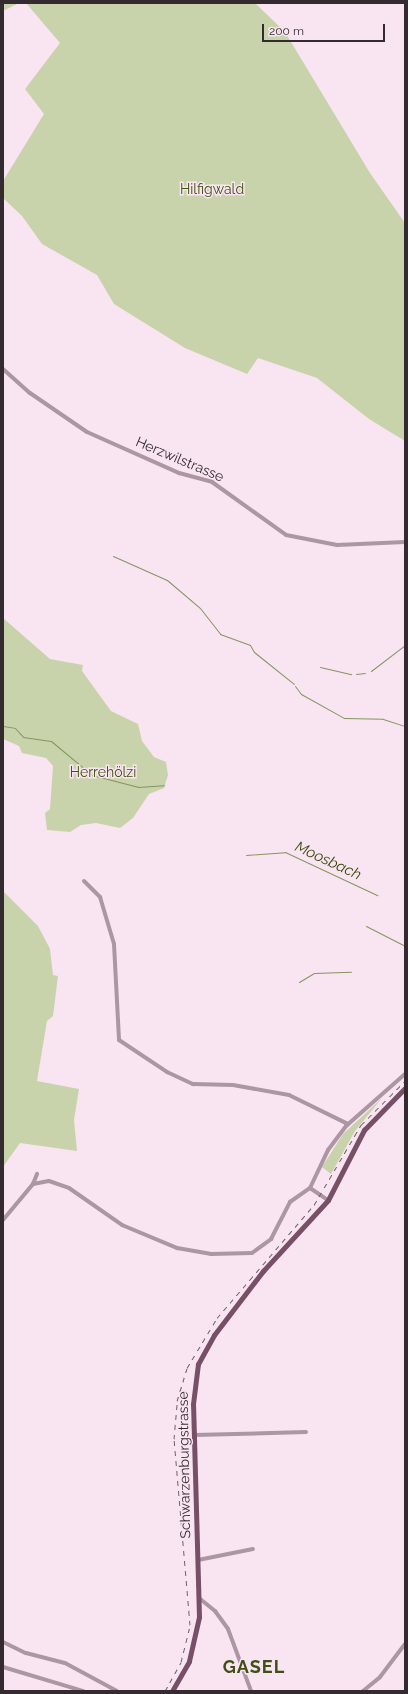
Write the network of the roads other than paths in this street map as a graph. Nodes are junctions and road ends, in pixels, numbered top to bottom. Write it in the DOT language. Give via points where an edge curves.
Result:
graph roads {
  1 [pos="3,369"];
  2 [pos="405,542"];
  3 [pos="84,881"];
  4 [pos="405,1074"];
  5 [pos="405,1088"];
  6 [pos="348,1124"];
  7 [pos="43,1180"];
  8 [pos="33,1184"];
  9 [pos="310,1188"];
  10 [pos="328,1200"];
  11 [pos="3,1220"];
  12 [pos="306,1432"];
  13 [pos="194,1435"];
  14 [pos="253,1549"];
  15 [pos="198,1560"];
  16 [pos="199,1598"];
  17 [pos="3,1642"];
  18 [pos="405,1644"];
  19 [pos="3,1667"];
  20 [pos="83,1691"];
  21 [pos="117,1691"];
  22 [pos="172,1691"];
  23 [pos="251,1691"];
  24 [pos="363,1691"];
  1 -- 2 [label="street, Herzwilstrasse" via="30,393 87,432 179,472 216,484 262,521 286,535 337,545"];
  3 -- 6 [label="street" via="100,897 114,944 119,1040 159,1067 193,1084 233,1085 289,1095"];
  4 -- 6 [label="street"];
  5 -- 10 [label="main road, Schwarzenburgstrasse" via="364,1130"];
  6 -- 9 [label="street" via="328,1150"];
  7 -- 8 [label="street"];
  7 -- 8 [label="street" via="37,1174"];
  7 -- 9 [label="street" via="68,1188 114,1221 167,1244 193,1252 228,1255 249,1254 265,1246 288,1205 298,1194"];
  8 -- 11 [label="street"];
  9 -- 10 [label="street"];
  10 -- 13 [label="main road, Schwarzenburgstrasse" via="273,1259 206,1346 194,1379"];
  12 -- 13 [label="street"];
  13 -- 15 [label="main road, Schwarzenburgstrasse"];
  14 -- 15 [label="street"];
  15 -- 16 [label="main road, Schwarzenburgstrasse"];
  16 -- 22 [label="main road, Schwarzenburgstrasse" via="194,1647"];
  16 -- 23 [label="street" via="215,1611 228,1629"];
  17 -- 21 [label="street" via="26,1653 65,1663"];
  18 -- 24 [label="street" via="380,1677"];
  19 -- 20 [label="street"];
}
